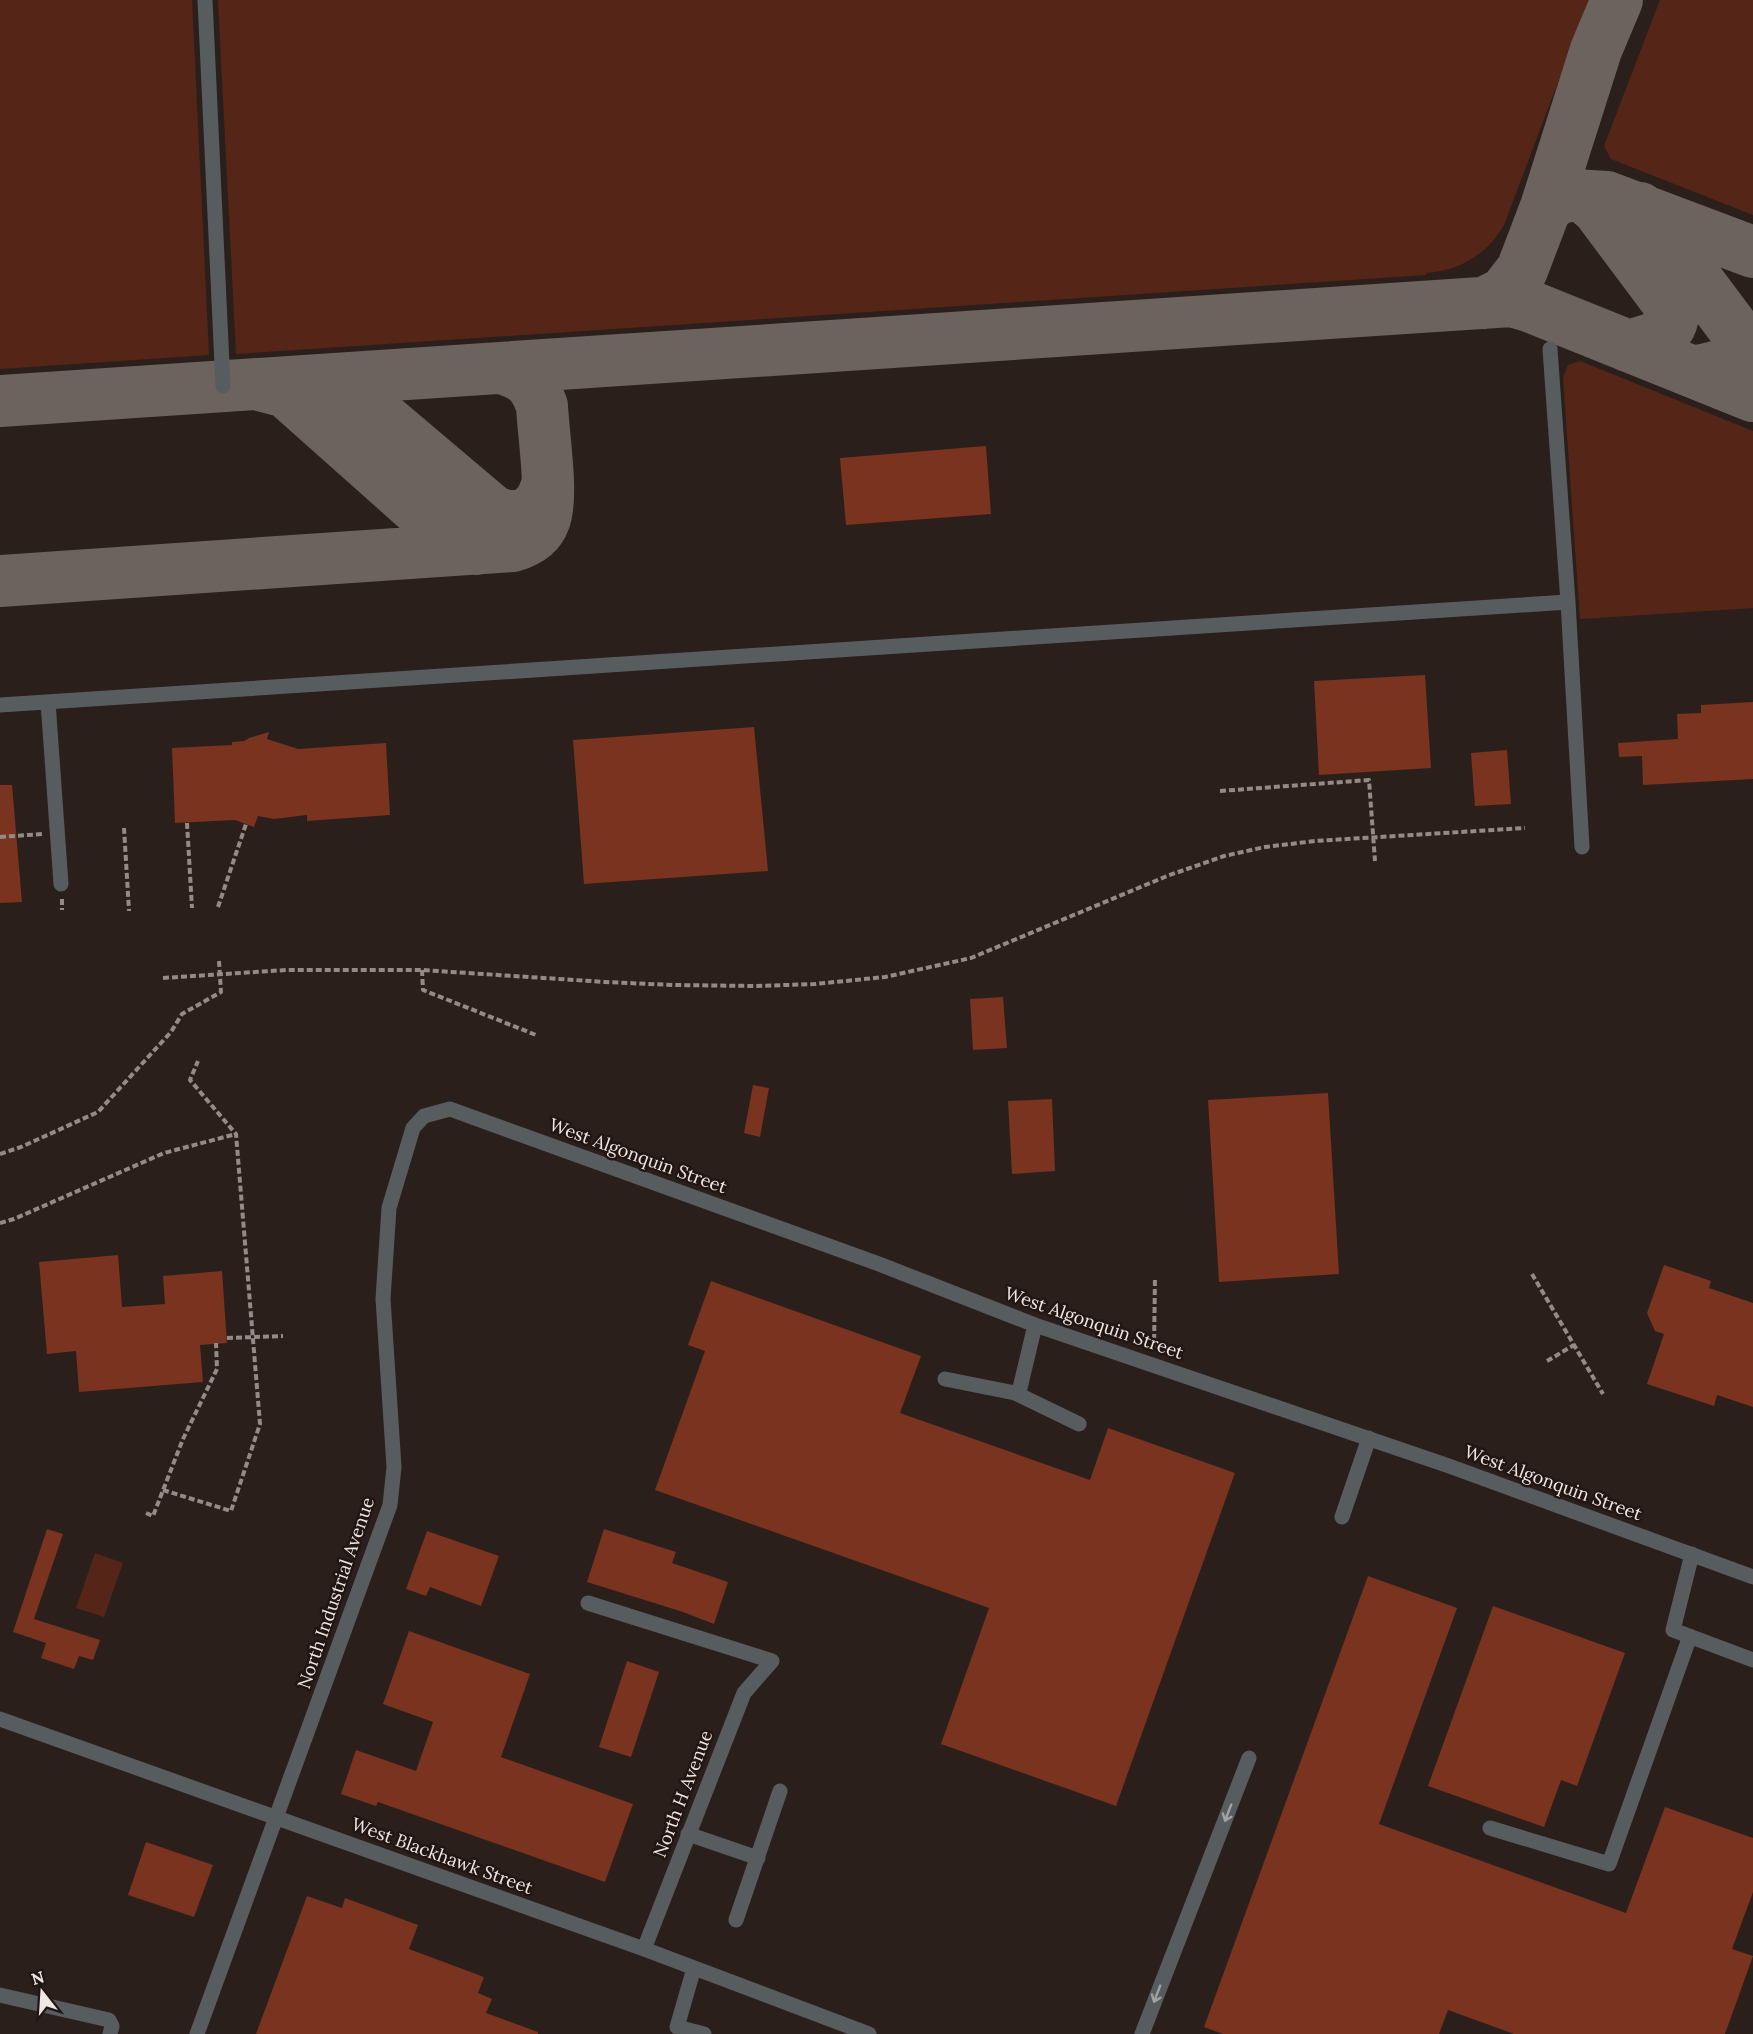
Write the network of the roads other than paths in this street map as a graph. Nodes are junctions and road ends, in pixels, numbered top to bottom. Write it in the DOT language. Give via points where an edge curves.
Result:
graph roads {
  1 [pos="205,0"];
  2 [pos="1550,349"];
  3 [pos="223,386"];
  4 [pos="1568,602"];
  5 [pos="48,702"];
  6 [pos="0,705"];
  7 [pos="1582,847"];
  8 [pos="61,884"];
  9 [pos="424,1116"];
  10 [pos="1035,1325"];
  11 [pos="945,1379"];
  12 [pos="1015,1393"];
  13 [pos="1079,1424"];
  14 [pos="1368,1438"];
  15 [pos="1342,1517"];
  16 [pos="1692,1554"];
  17 [pos="1753,1577"];
  18 [pos="588,1603"];
  19 [pos="1690,1636"];
  20 [pos="1753,1659"];
  21 [pos="0,1719"];
  22 [pos="1249,1758"];
  23 [pos="780,1791"];
  24 [pos="276,1817"];
  25 [pos="1490,1828"];
  26 [pos="688,1834"];
  27 [pos="758,1858"];
  28 [pos="736,1920"];
  29 [pos="644,1949"];
  30 [pos="694,1968"];
  31 [pos="0,1995"];
  32 [pos="848,2030"];
  33 [pos="110,2034"];
  34 [pos="197,2034"];
  35 [pos="704,2034"];
  36 [pos="869,2034"];
  37 [pos="1142,2034"];
  1 -- 3 [label="street"];
  2 -- 4 [label="street"];
  4 -- 5 [label="street"];
  4 -- 7 [label="street"];
  5 -- 6 [label="street"];
  5 -- 8 [label="street"];
  9 -- 10 [label="street, West Algonquin Street" via="450,1109 887,1267"];
  9 -- 24 [label="street, North Industrial Avenue" via="413,1128 389,1208 383,1299 393,1467 390,1505"];
  10 -- 12 [label="street" via="1020,1388"];
  10 -- 14 [label="street, West Algonquin Street"];
  11 -- 12 [label="street"];
  12 -- 13 [label="street"];
  14 -- 15 [label="street"];
  14 -- 16 [label="street, West Algonquin Street"];
  16 -- 17 [label="street, West Algonquin Street"];
  16 -- 19 [label="street" via="1673,1630"];
  18 -- 26 [label="street, North H Avenue" via="772,1662 744,1693"];
  19 -- 20 [label="street"];
  19 -- 25 [label="street" via="1609,1864"];
  21 -- 24 [label="street, West Blackhawk Street"];
  22 -- 37 [label="street, one-way"];
  23 -- 27 [label="street"];
  24 -- 29 [label="street, West Blackhawk Street"];
  24 -- 34 [label="street, North Industrial Avenue"];
  26 -- 27 [label="street"];
  26 -- 29 [label="street, North H Avenue"];
  27 -- 28 [label="street"];
  29 -- 30 [label="street, West Blackhawk Street"];
  30 -- 32 [label="street, West Blackhawk Street"];
  30 -- 35 [label="street" via="677,2027"];
  31 -- 33 [label="street" via="109,2020"];
  32 -- 36 [label="street, West Blackhawk Street"];
}
